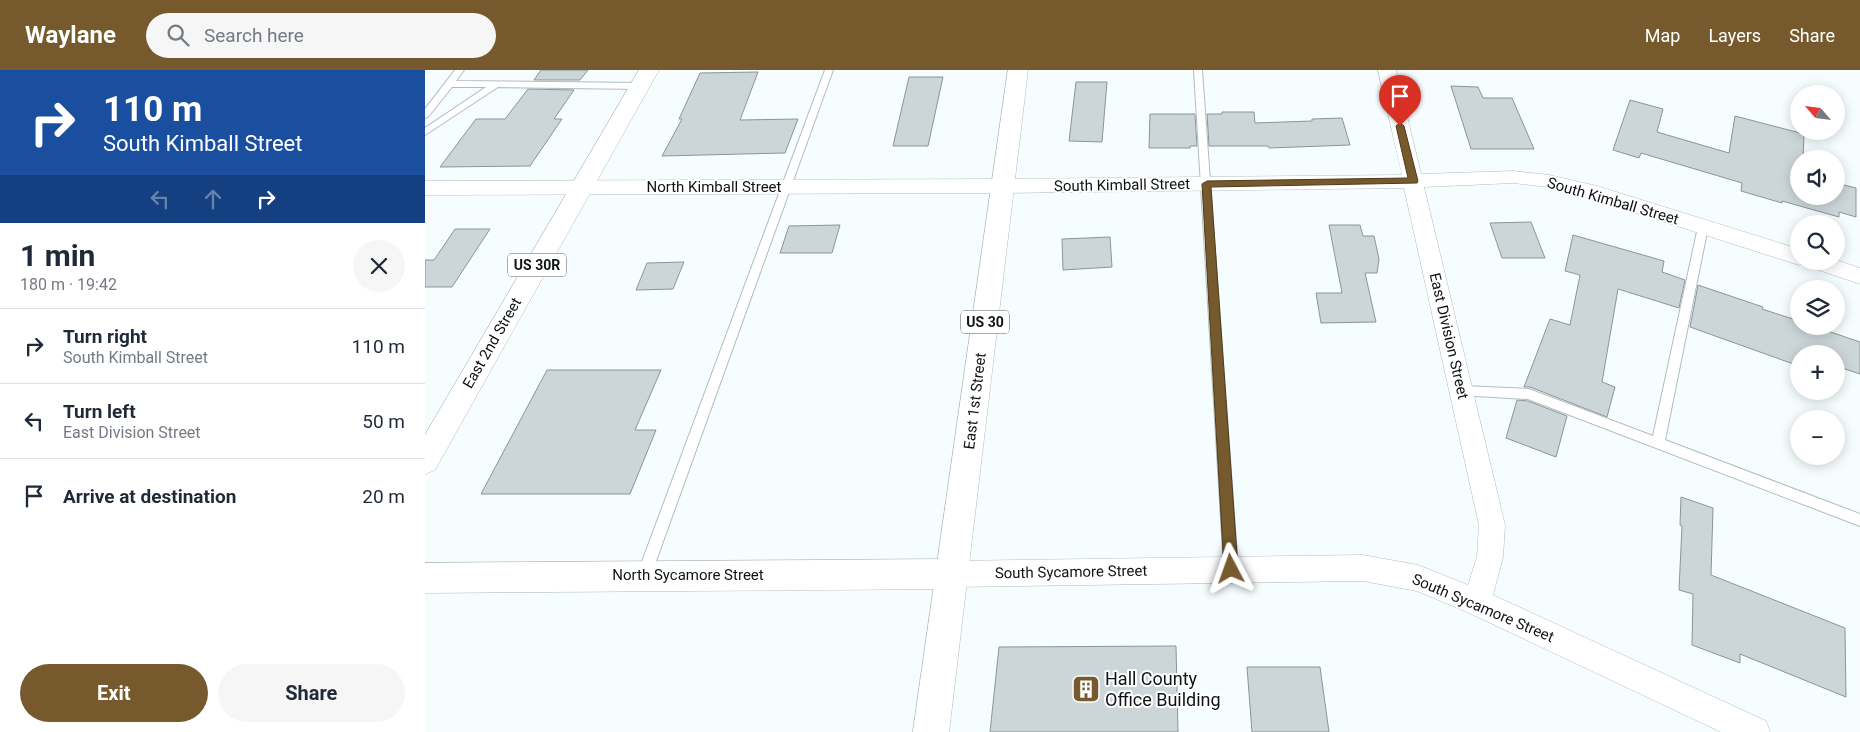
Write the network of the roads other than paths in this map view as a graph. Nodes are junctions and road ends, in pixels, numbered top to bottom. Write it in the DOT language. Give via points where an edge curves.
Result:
graph roads {
  1 [pos="461,70"];
  2 [pos="829,70"];
  3 [pos="1018,70"];
  4 [pos="1198,70"];
  5 [pos="1387,70"];
  6 [pos="645,78"];
  7 [pos="449,84"];
  8 [pos="495,85"];
  9 [pos="425,115"];
  10 [pos="425,132"];
  11 [pos="1413,181"];
  12 [pos="1207,184"];
  13 [pos="1003,186"];
  14 [pos="786,187"];
  15 [pos="425,188"];
  16 [pos="581,188"];
  17 [pos="1703,227"];
  18 [pos="1790,254"];
  19 [pos="1842,270"];
  20 [pos="1860,276"];
  21 [pos="1463,391"];
  22 [pos="1658,444"];
  23 [pos="425,461"];
  24 [pos="1860,520"];
  25 [pos="1231,569"];
  26 [pos="952,574"];
  27 [pos="645,575"];
  28 [pos="425,578"];
  29 [pos="1477,602"];
  30 [pos="931,732"];
  31 [pos="1755,732"];
  1 -- 7 [label="lane"];
  2 -- 14 [label="lane"];
  3 -- 13 [label="main road, East 1st Street / US 30"];
  4 -- 12 [label="lane"];
  5 -- 11 [label="street, East Division Street"];
  6 -- 8 [label="lane"];
  6 -- 16 [label="main road, East 2nd Street / US 30R"];
  7 -- 8 [label="lane"];
  7 -- 9 [label="lane"];
  8 -- 10 [label="lane"];
  11 -- 12 [label="street, South Kimball Street"];
  11 -- 17 [label="street, South Kimball Street" via="1513,178 1549,181"];
  11 -- 21 [label="street, East Division Street"];
  12 -- 13 [label="street, South Kimball Street"];
  12 -- 25 [label="lane"];
  13 -- 14 [label="street, North Kimball Street"];
  13 -- 26 [label="main road, East 1st Street / US 30"];
  14 -- 16 [label="street, North Kimball Street"];
  14 -- 27 [label="lane"];
  15 -- 16 [label="street, North Kimball Street"];
  16 -- 23 [label="main road, East 2nd Street / US 30R"];
  17 -- 18 [label="street, South Kimball Street"];
  17 -- 22 [label="lane"];
  19 -- 20 [label="street"];
  21 -- 22 [label="lane" via="1529,394"];
  21 -- 29 [label="street, East Division Street" via="1492,525 1490,557"];
  22 -- 24 [label="lane"];
  25 -- 26 [label="street, South Sycamore Street"];
  25 -- 29 [label="street, South Sycamore Street" via="1363,568 1418,578"];
  26 -- 27 [label="main road, North Sycamore Street"];
  26 -- 30 [label="main road, East 1st Street / US 30"];
  27 -- 28 [label="main road, North Sycamore Street"];
  29 -- 31 [label="street, South Sycamore Street"];
}
